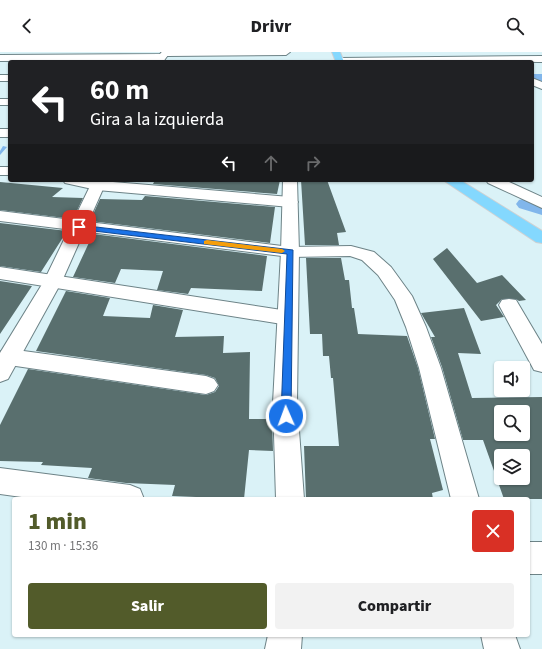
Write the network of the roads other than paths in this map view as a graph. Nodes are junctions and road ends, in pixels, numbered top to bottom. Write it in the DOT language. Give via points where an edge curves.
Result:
graph roads {
  1 [pos="9,52"];
  2 [pos="286,52"];
  3 [pos="271,53"];
  4 [pos="218,55"];
  5 [pos="163,56"];
  6 [pos="486,56"];
  7 [pos="0,58"];
  8 [pos="542,59"];
  9 [pos="267,60"];
  10 [pos="369,60"];
  11 [pos="498,60"];
  12 [pos="290,182"];
  13 [pos="453,182"];
  14 [pos="475,182"];
  15 [pos="497,182"];
  16 [pos="99,183"];
  17 [pos="290,202"];
  18 [pos="542,203"];
  19 [pos="0,216"];
  20 [pos="542,223"];
  21 [pos="79,227"];
  22 [pos="542,238"];
  23 [pos="290,252"];
  24 [pos="0,273"];
  25 [pos="53,281"];
  26 [pos="509,305"];
  27 [pos="288,318"];
  28 [pos="542,364"];
  29 [pos="5,365"];
  30 [pos="206,386"];
  31 [pos="0,481"];
  32 [pos="116,497"];
  33 [pos="290,497"];
  34 [pos="464,497"];
  35 [pos="530,558"];
  36 [pos="542,558"];
  37 [pos="285,637"];
  38 [pos="499,637"];
  39 [pos="283,649"];
  40 [pos="502,649"];
  1 -- 7 [label="street"];
  2 -- 3 [label="street"];
  3 -- 4 [label="street"];
  3 -- 9 [label="street"];
  4 -- 5 [label="street"];
  5 -- 7 [label="street"];
  6 -- 10 [label="street"];
  6 -- 11 [label="street"];
  8 -- 11 [label="street"];
  12 -- 17 [label="street"];
  13 -- 22 [label="highway"];
  14 -- 20 [label="highway"];
  15 -- 18 [label="street"];
  16 -- 17 [label="street"];
  16 -- 21 [label="street"];
  17 -- 23 [label="street"];
  19 -- 21 [label="street"];
  21 -- 23 [label="street"];
  21 -- 25 [label="street"];
  23 -- 27 [label="street"];
  23 -- 34 [label="street" via="351,251 368,256 385,271 404,300 416,328 430,368"];
  24 -- 25 [label="street"];
  25 -- 27 [label="street"];
  25 -- 29 [label="street"];
  26 -- 28 [label="street"];
  27 -- 33 [label="street" via="285,403"];
  29 -- 30 [label="street"];
  31 -- 32 [label="street"];
  35 -- 36 [label="street"];
  37 -- 39 [label="street"];
  38 -- 40 [label="street"];
}
